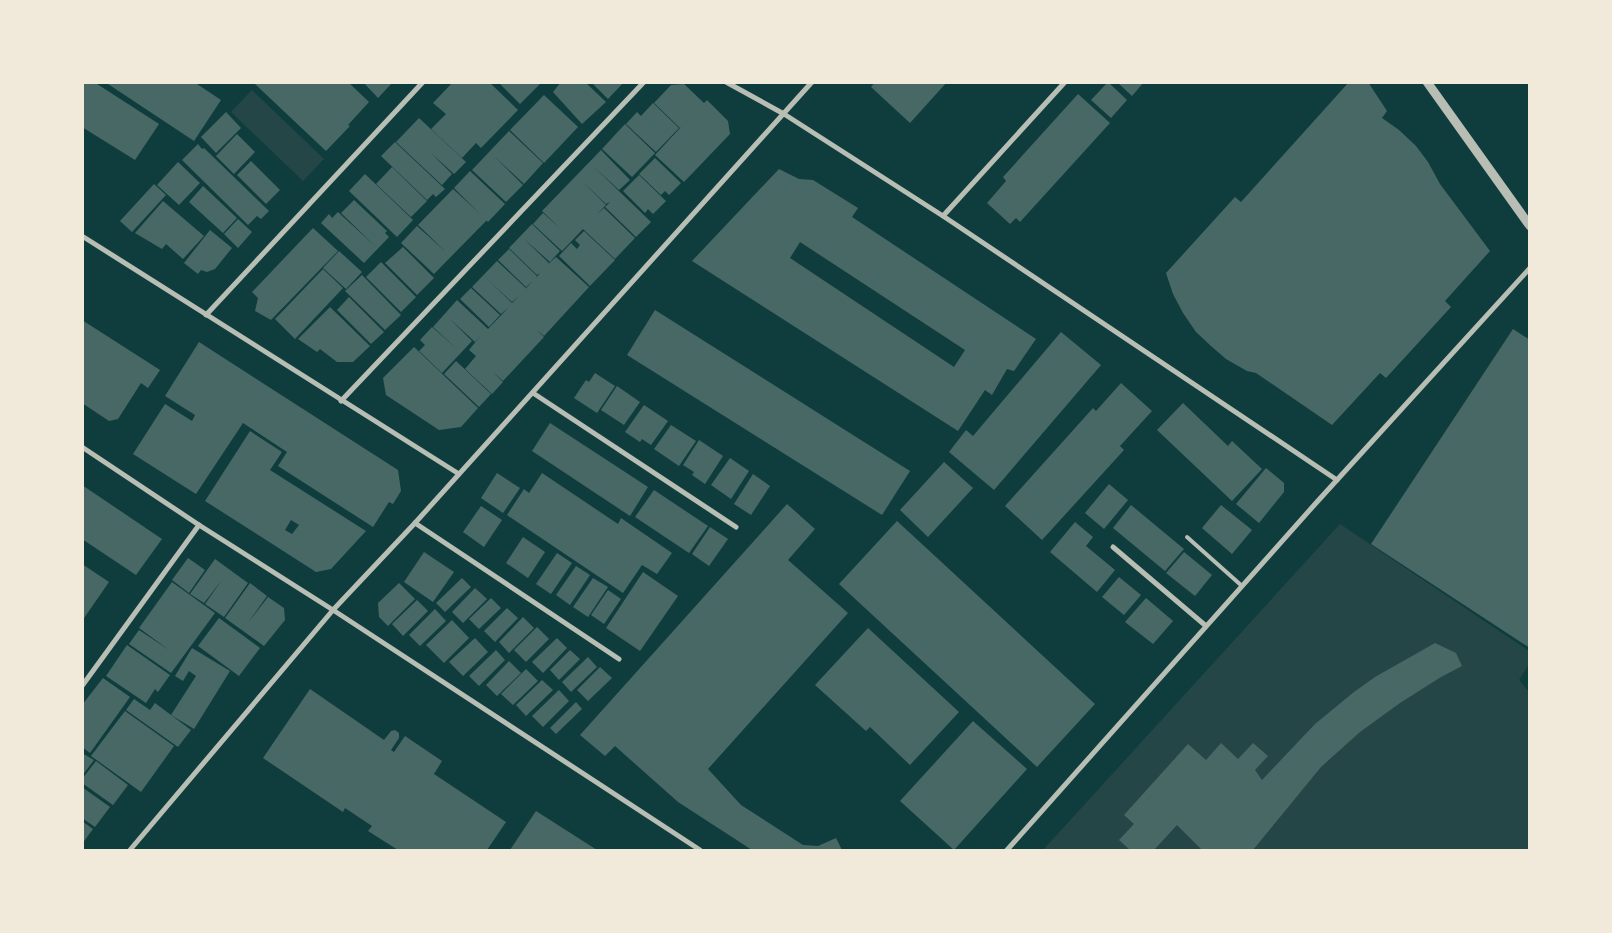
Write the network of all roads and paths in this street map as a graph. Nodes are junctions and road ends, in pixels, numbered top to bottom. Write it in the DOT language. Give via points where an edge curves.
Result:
graph roads {
  1 [pos="423,82"];
  2 [pos="644,82"];
  3 [pos="726,82"];
  4 [pos="812,82"];
  5 [pos="1065,82"];
  6 [pos="1427,82"];
  7 [pos="784,114"];
  8 [pos="943,216"];
  9 [pos="1530,226"];
  10 [pos="82,236"];
  11 [pos="1530,268"];
  12 [pos="206,315"];
  13 [pos="533,392"];
  14 [pos="341,401"];
  15 [pos="82,446"];
  16 [pos="459,474"];
  17 [pos="1337,480"];
  18 [pos="415,523"];
  19 [pos="199,525"];
  20 [pos="736,527"];
  21 [pos="1188,537"];
  22 [pos="1113,547"];
  23 [pos="1242,586"];
  24 [pos="333,610"];
  25 [pos="1206,626"];
  26 [pos="619,659"];
  27 [pos="82,686"];
  28 [pos="130,850"];
  29 [pos="700,850"];
  30 [pos="1007,850"];
  1 -- 12 [label="street"];
  2 -- 14 [label="street"];
  3 -- 7 [label="street"];
  4 -- 7 [label="street"];
  5 -- 8 [label="street"];
  6 -- 9 [label="street"];
  7 -- 8 [label="street"];
  7 -- 13 [label="street"];
  8 -- 17 [label="street"];
  10 -- 12 [label="street"];
  11 -- 17 [label="street"];
  12 -- 14 [label="street"];
  13 -- 16 [label="street"];
  13 -- 20 [label="street"];
  14 -- 16 [label="street"];
  15 -- 19 [label="street"];
  16 -- 18 [label="street"];
  17 -- 23 [label="street"];
  18 -- 24 [label="street"];
  18 -- 26 [label="street"];
  19 -- 24 [label="street"];
  19 -- 27 [label="street"];
  21 -- 23 [label="lane"];
  22 -- 25 [label="street"];
  23 -- 25 [label="street"];
  24 -- 28 [label="street"];
  24 -- 29 [label="street"];
  25 -- 30 [label="street"];
}
